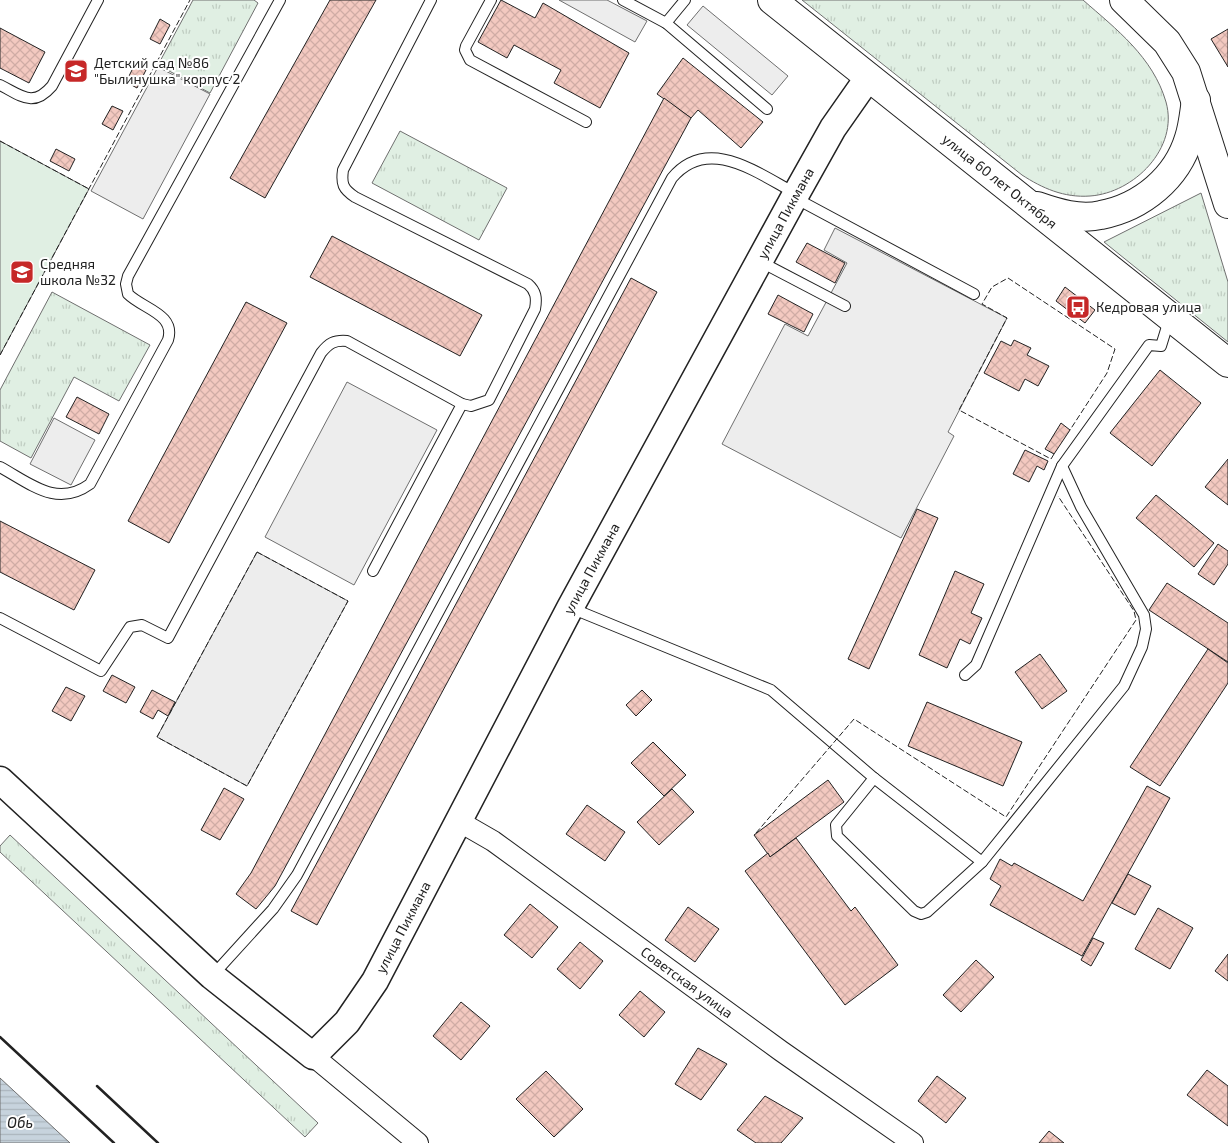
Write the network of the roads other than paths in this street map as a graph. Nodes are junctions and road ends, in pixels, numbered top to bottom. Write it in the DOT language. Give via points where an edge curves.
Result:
graph roads {
  1 [pos="98,0"];
  2 [pos="280,0"];
  3 [pos="431,0"];
  4 [pos="491,0"];
  5 [pos="623,0"];
  6 [pos="685,0"];
  7 [pos="772,0"];
  8 [pos="1124,0"];
  9 [pos="666,23"];
  10 [pos="868,78"];
  11 [pos="0,84"];
  12 [pos="1196,100"];
  13 [pos="767,109"];
  14 [pos="586,122"];
  15 [pos="795,196"];
  16 [pos="1025,200"];
  17 [pos="1228,204"];
  18 [pos="759,261"];
  19 [pos="974,294"];
  20 [pos="845,306"];
  21 [pos="1170,318"];
  22 [pos="1228,363"];
  23 [pos="462,404"];
  24 [pos="1062,466"];
  25 [pos="0,467"];
  26 [pos="373,571"];
  27 [pos="570,608"];
  28 [pos="0,618"];
  29 [pos="965,675"];
  30 [pos="874,778"];
  31 [pos="0,780"];
  32 [pos="460,822"];
  33 [pos="982,862"];
  34 [pos="212,976"];
  35 [pos="313,1056"];
  36 [pos="418,1143"];
  37 [pos="913,1143"];
  1 -- 11 [label="lane" via="45,94 38,99 28,99"];
  2 -- 25 [label="lane" via="128,276 128,294 162,317 171,331 90,484 67,495 53,495"];
  3 -- 23 [label="lane" via="343,170 341,183 355,197 534,289 535,308 489,400 471,406"];
  4 -- 14 [label="lane" via="466,46 466,56"];
  5 -- 9 [label="lane"];
  6 -- 9 [label="lane"];
  7 -- 10 [label="main road, улица 60 лет Октября"];
  8 -- 12 [label="main road" via="1167,42 1186,72"];
  9 -- 13 [label="lane"];
  10 -- 15 [label="street, улица Пикмана" via="833,128"];
  10 -- 16 [label="main road, улица 60 лет Октября"];
  12 -- 16 [label="main road" via="1189,138 1182,155 1165,181 1144,198 1101,216 1057,212"];
  12 -- 17 [label="main road"];
  15 -- 18 [label="street, улица Пикмана"];
  15 -- 19 [label="lane"];
  15 -- 34 [label="lane" via="735,162 721,158 691,161 672,178 297,875 273,909"];
  16 -- 21 [label="main road, улица 60 лет Октября"];
  18 -- 20 [label="lane"];
  18 -- 27 [label="street, улица Пикмана"];
  21 -- 22 [label="main road, улица 60 лет Октября"];
  21 -- 24 [label="lane" via="1161,346 1148,345"];
  23 -- 26 [label="lane"];
  23 -- 28 [label="lane" via="347,341 337,340 328,344 320,353 168,638 142,625 130,627 101,671"];
  24 -- 29 [label="lane" via="976,666"];
  24 -- 33 [label="lane" via="1081,506 1144,615 1146,629 1142,647 1124,686"];
  27 -- 30 [label="lane" via="771,690"];
  27 -- 32 [label="street, улица Пикмана"];
  30 -- 33 [label="lane"];
  30 -- 33 [label="lane" via="835,830 837,836 914,911 928,912"];
  31 -- 34 [label="street"];
  32 -- 35 [label="street, улица Пикмана" via="375,981 347,1022"];
  32 -- 37 [label="street, Советская улица" via="493,841"];
  34 -- 35 [label="street"];
  35 -- 36 [label="street"];
}
